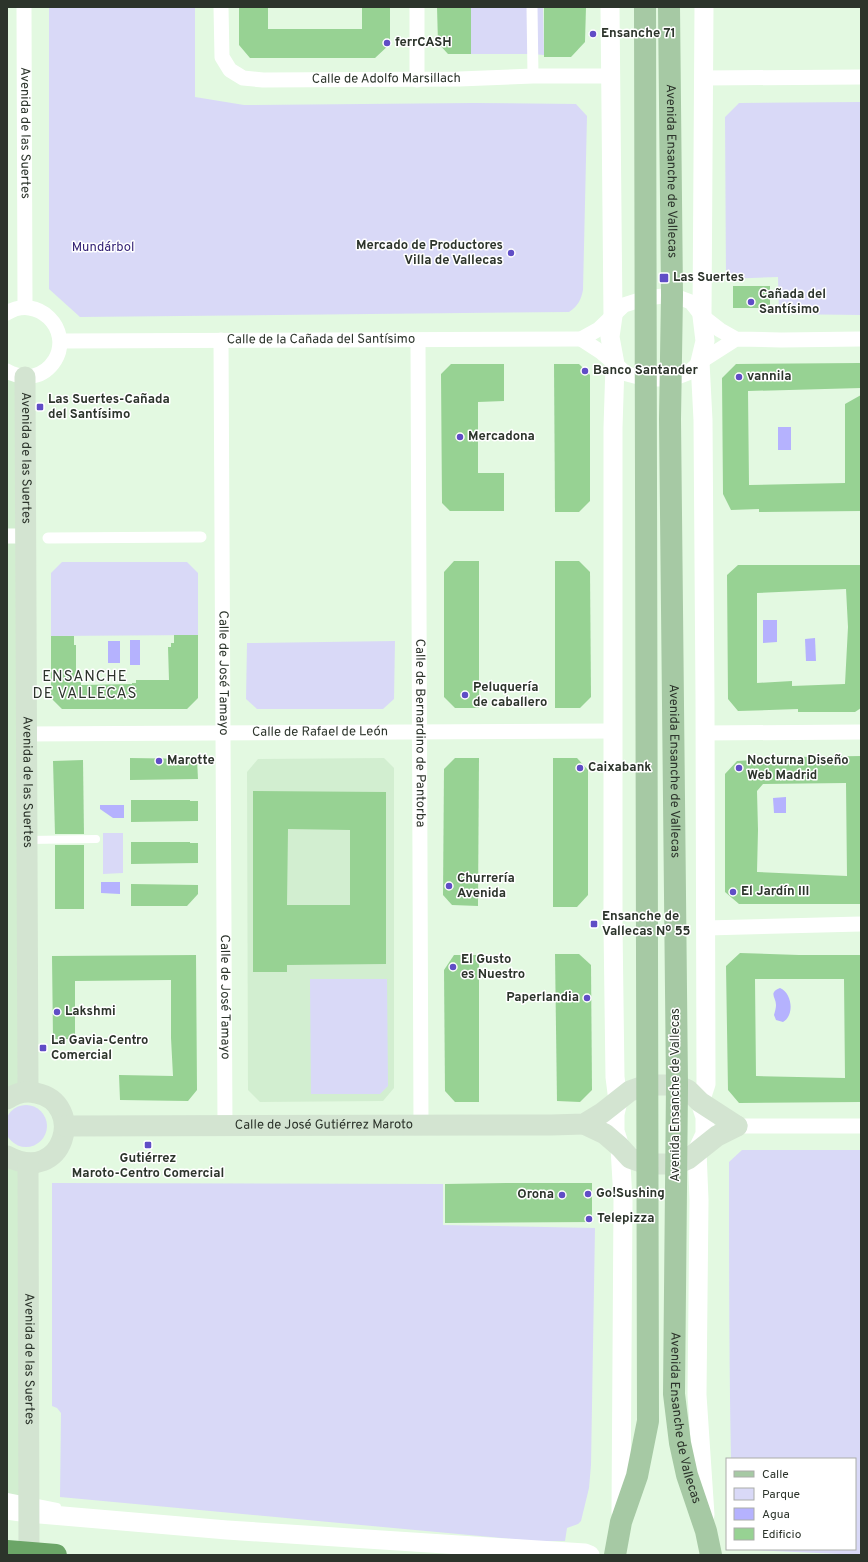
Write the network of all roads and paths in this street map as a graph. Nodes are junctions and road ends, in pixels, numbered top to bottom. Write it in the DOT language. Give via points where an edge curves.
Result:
graph roads {
  1 [pos="24,7"];
  2 [pos="221,7"];
  3 [pos="417,7"];
  4 [pos="532,7"];
  5 [pos="610,7"];
  6 [pos="645,7"];
  7 [pos="669,7"];
  8 [pos="704,7"];
  9 [pos="533,76"];
  10 [pos="610,76"];
  11 [pos="861,77"];
  12 [pos="704,78"];
  13 [pos="417,80"];
  14 [pos="672,295"];
  15 [pos="646,298"];
  16 [pos="26,307"];
  17 [pos="7,313"];
  18 [pos="614,316"];
  19 [pos="702,316"];
  20 [pos="736,338"];
  21 [pos="581,339"];
  22 [pos="861,339"];
  23 [pos="221,340"];
  24 [pos="61,341"];
  25 [pos="418,341"];
  26 [pos="700,362"];
  27 [pos="614,364"];
  28 [pos="16,374"];
  29 [pos="646,379"];
  30 [pos="672,379"];
  31 [pos="16,536"];
  32 [pos="201,537"];
  33 [pos="48,538"];
  34 [pos="613,731"];
  35 [pos="861,732"];
  36 [pos="420,733"];
  37 [pos="705,733"];
  38 [pos="27,734"];
  39 [pos="223,734"];
  40 [pos="96,839"];
  41 [pos="27,840"];
  42 [pos="861,924"];
  43 [pos="706,928"];
  44 [pos="647,1085"];
  45 [pos="677,1085"];
  46 [pos="28,1091"];
  47 [pos="7,1099"];
  48 [pos="618,1101"];
  49 [pos="700,1102"];
  50 [pos="584,1124"];
  51 [pos="65,1126"];
  52 [pos="225,1126"];
  53 [pos="421,1126"];
  54 [pos="737,1126"];
  55 [pos="861,1126"];
  56 [pos="620,1147"];
  57 [pos="697,1151"];
  58 [pos="7,1156"];
  59 [pos="28,1164"];
  60 [pos="647,1164"];
  61 [pos="677,1164"];
  62 [pos="7,1498"];
  63 [pos="7,1510"];
  64 [pos="621,1522"];
  65 [pos="227,1530"];
  66 [pos="706,1530"];
  67 [pos="7,1551"];
  68 [pos="29,1555"];
  69 [pos="56,1555"];
  70 [pos="590,1555"];
  71 [pos="615,1555"];
  72 [pos="711,1555"];
  1 -- 16 [label="street, Avenida de las Suertes"];
  2 -- 13 [label="street, Calle de Adolfo Marsillach" via="222,57 230,70 243,78"];
  3 -- 13 [label="street"];
  4 -- 9 [label="street"];
  5 -- 10 [label="street, Avenida Ensanche de Vallecas"];
  6 -- 15 [label="main road, Avenida Ensanche de Vallecas"];
  7 -- 14 [label="main road, Avenida Ensanche de Vallecas"];
  8 -- 12 [label="street, Avenida Ensanche de Vallecas"];
  9 -- 10 [label="street, Calle de Adolfo Marsillach"];
  9 -- 13 [label="street, Calle de Adolfo Marsillach"];
  10 -- 18 [label="street, Avenida Ensanche de Vallecas"];
  11 -- 12 [label="street"];
  12 -- 19 [label="street, Avenida Ensanche de Vallecas"];
  14 -- 15 [label="street"];
  14 -- 19 [label="street" via="691,302"];
  14 -- 30 [label="main road, Avenida Ensanche de Vallecas"];
  15 -- 18 [label="street" via="624,305"];
  15 -- 29 [label="main road, Avenida Ensanche de Vallecas"];
  16 -- 17 [label="street" via="13,309"];
  16 -- 24 [label="street" via="38,309 49,316 58,328"];
  18 -- 21 [label="street"];
  18 -- 27 [label="street, Avenida Ensanche de Vallecas" via="610,337"];
  19 -- 20 [label="street"];
  19 -- 26 [label="street, Avenida Ensanche de Vallecas" via="705,341"];
  20 -- 22 [label="street"];
  20 -- 26 [label="street"];
  21 -- 25 [label="street, Calle de la Cañada del Santísimo"];
  21 -- 27 [label="street"];
  23 -- 24 [label="street, Calle de la Cañada del Santísimo"];
  23 -- 25 [label="street, Calle de la Cañada del Santísimo"];
  23 -- 39 [label="street, Calle de José Tamayo"];
  24 -- 28 [label="street" via="59,353 51,366 39,375"];
  25 -- 36 [label="street, Calle de Bernardino de Pantorba"];
  26 -- 30 [label="street" via="688,373"];
  26 -- 37 [label="street, Avenida Ensanche de Vallecas" via="703,420"];
  27 -- 29 [label="street" via="627,374"];
  27 -- 34 [label="street, Avenida Ensanche de Vallecas"];
  28 -- 31 [label="main road, Avenida de las Suertes"];
  29 -- 30 [label="street"];
  29 -- 44 [label="main road, Avenida Ensanche de Vallecas"];
  30 -- 45 [label="main road, Avenida Ensanche de Vallecas" via="670,427"];
  31 -- 38 [label="main road, Avenida de las Suertes"];
  32 -- 33 [label="street"];
  34 -- 36 [label="street, Calle de Rafael de León"];
  34 -- 48 [label="street, Avenida Ensanche de Vallecas" via="614,1049"];
  35 -- 37 [label="street"];
  36 -- 39 [label="street, Calle de Rafael de León"];
  36 -- 53 [label="street, Calle de Bernardino de Pantorba"];
  37 -- 43 [label="street, Avenida Ensanche de Vallecas"];
  38 -- 39 [label="street, Calle de Rafael de León"];
  38 -- 41 [label="main road, Avenida de las Suertes"];
  39 -- 52 [label="street, Calle de José Tamayo"];
  40 -- 41 [label="lane"];
  41 -- 46 [label="main road, Avenida de las Suertes"];
  42 -- 43 [label="street"];
  43 -- 49 [label="street, Avenida Ensanche de Vallecas" via="706,1084"];
  44 -- 45 [label="main road, Calle de José Gutiérrez Maroto"];
  44 -- 48 [label="main road, Calle de José Gutiérrez Maroto" via="630,1091"];
  44 -- 60 [label="main road, Avenida Ensanche de Vallecas"];
  45 -- 49 [label="main road" via="688,1090"];
  45 -- 61 [label="main road, Avenida Ensanche de Vallecas"];
  46 -- 47 [label="main road"];
  46 -- 51 [label="main road" via="42,1094 54,1101 62,1113"];
  48 -- 50 [label="main road, Calle de José Gutiérrez Maroto"];
  48 -- 56 [label="street, Avenida Ensanche de Vallecas" via="615,1131"];
  49 -- 54 [label="main road"];
  49 -- 57 [label="street, Avenida Ensanche de Vallecas" via="705,1117 705,1134"];
  50 -- 53 [label="main road, Calle de José Gutiérrez Maroto"];
  50 -- 56 [label="main road, Calle de José Gutiérrez Maroto" via="605,1134"];
  51 -- 52 [label="main road, Calle de José Gutiérrez Maroto"];
  51 -- 59 [label="main road" via="63,1141 55,1153 42,1161"];
  52 -- 53 [label="main road, Calle de José Gutiérrez Maroto"];
  54 -- 55 [label="street"];
  54 -- 57 [label="main road" via="717,1136"];
  56 -- 60 [label="main road, Calle de José Gutiérrez Maroto" via="630,1158"];
  56 -- 64 [label="street, Avenida Ensanche de Vallecas" via="623,1200"];
  57 -- 61 [label="main road"];
  57 -- 66 [label="street, Avenida Ensanche de Vallecas" via="697,1395"];
  58 -- 59 [label="main road" via="17,1162"];
  59 -- 68 [label="main road, Avenida de las Suertes"];
  60 -- 61 [label="main road, Calle de José Gutiérrez Maroto"];
  60 -- 64 [label="main road, Avenida Ensanche de Vallecas" via="648,1421 637,1476"];
  61 -- 66 [label="main road, Avenida Ensanche de Vallecas" via="674,1394 687,1475"];
  62 -- 65 [label="lane"];
  63 -- 65 [label="street"];
  64 -- 71 [label="main road, Avenida Ensanche de Vallecas"];
  65 -- 70 [label="street"];
  66 -- 72 [label="main road, Avenida Ensanche de Vallecas"];
  67 -- 69 [label="highway"];
}
